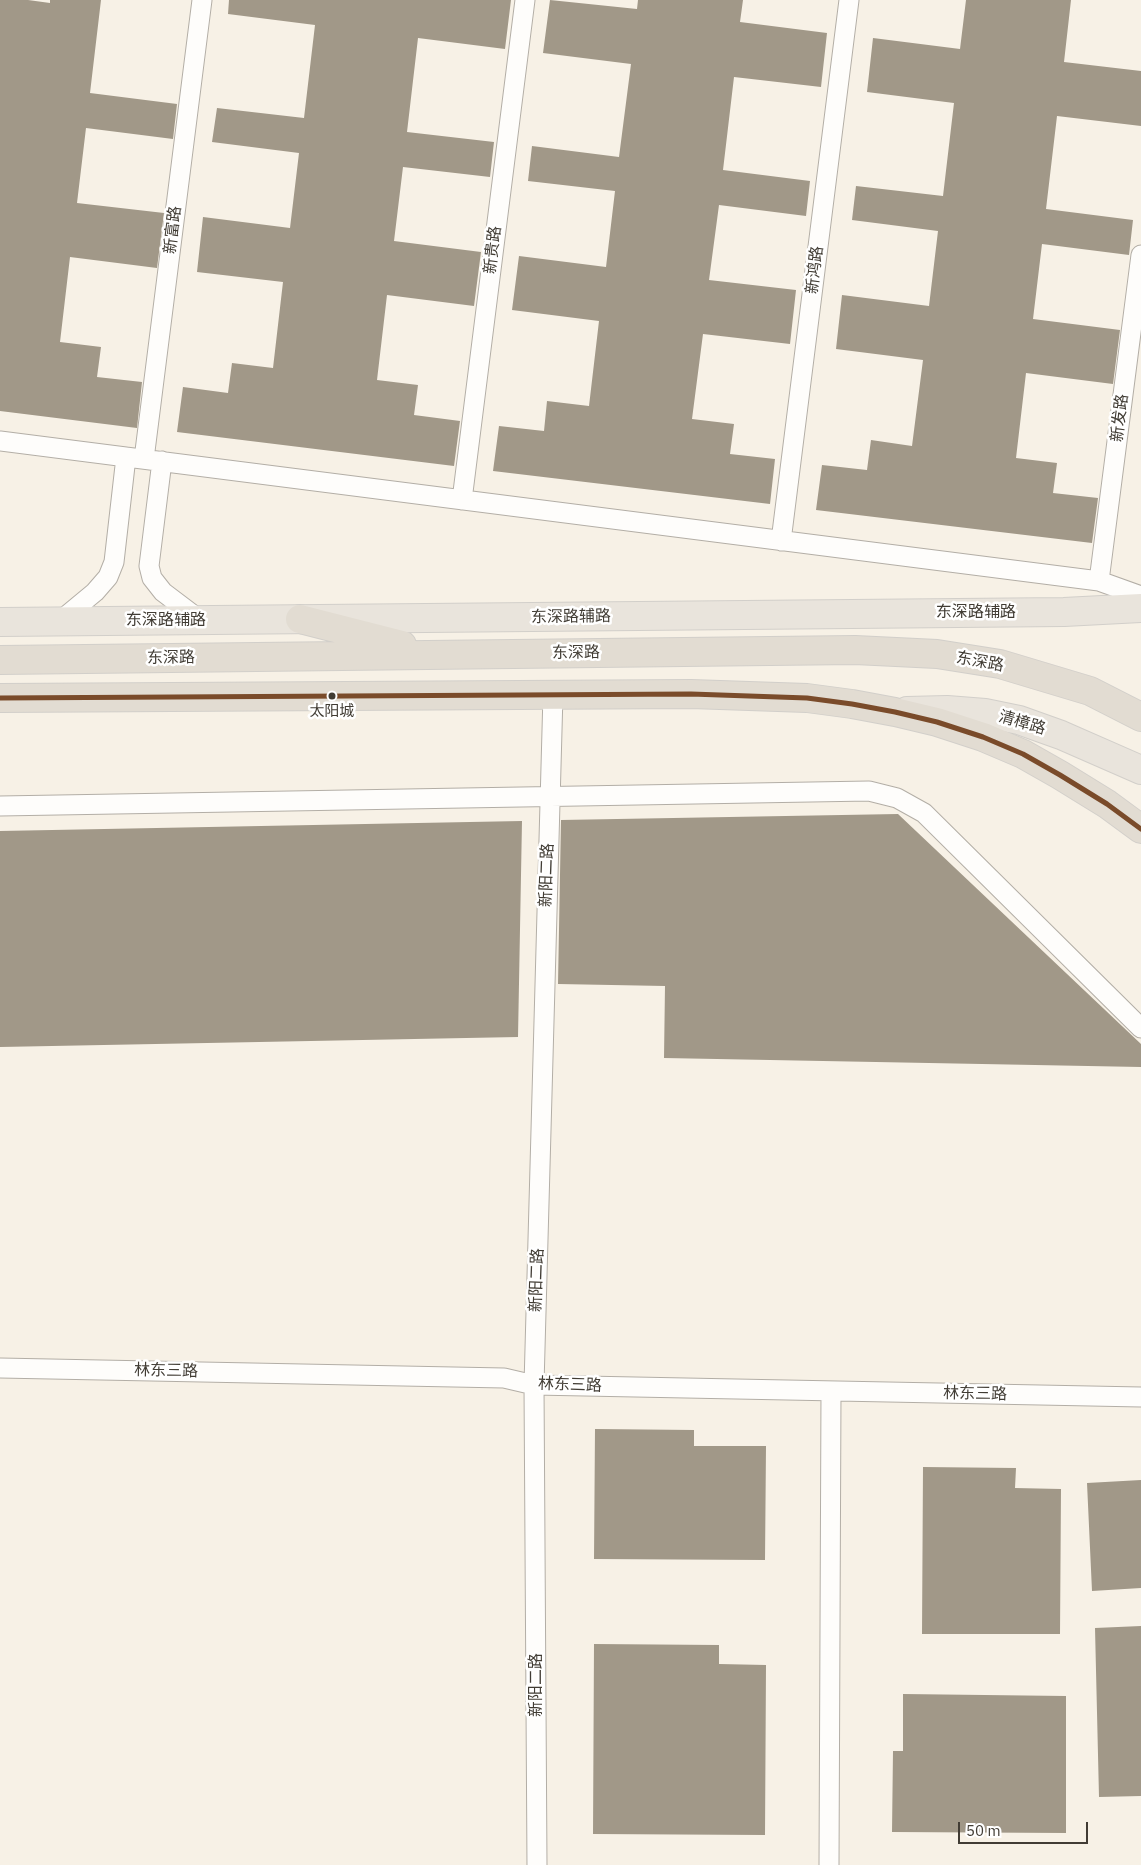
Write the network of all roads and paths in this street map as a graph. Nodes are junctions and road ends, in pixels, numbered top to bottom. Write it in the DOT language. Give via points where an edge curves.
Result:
graph roads {
  1 [pos="202,0"];
  2 [pos="525,0"];
  3 [pos="849,0"];
  4 [pos="1141,255"];
  5 [pos="0,441"];
  6 [pos="144,459"];
  7 [pos="462,500"];
  8 [pos="781,541"];
  9 [pos="1099,581"];
  10 [pos="1141,596"];
  11 [pos="1141,608"];
  12 [pos="200,620"];
  13 [pos="300,620"];
  14 [pos="60,621"];
  15 [pos="0,622"];
  16 [pos="440,654"];
  17 [pos="0,660"];
  18 [pos="553,694"];
  19 [pos="0,698"];
  20 [pos="895,712"];
  21 [pos="1141,717"];
  22 [pos="1141,770"];
  23 [pos="549,796"];
  24 [pos="0,806"];
  25 [pos="1141,829"];
  26 [pos="1141,1028"];
  27 [pos="0,1368"];
  28 [pos="534,1385"];
  29 [pos="831,1391"];
  30 [pos="1141,1397"];
  31 [pos="537,1865"];
  32 [pos="829,1865"];
  1 -- 6 [label="street, 新富路"];
  2 -- 7 [label="street, 新贵路"];
  3 -- 8 [label="street, 新鸿路"];
  4 -- 9 [label="street, 新发路"];
  5 -- 6 [label="street"];
  6 -- 7 [label="street"];
  6 -- 12 [label="street" via="152,578 163,592"];
  6 -- 14 [label="street" via="108,577"];
  7 -- 8 [label="street"];
  8 -- 9 [label="street"];
  9 -- 10 [label="street"];
  11 -- 13 [label="main road, 东深路辅路" via="1064,612"];
  12 -- 13 [label="main road, 东深路辅路"];
  12 -- 14 [label="main road, 东深路辅路"];
  13 -- 16 [label="highway"];
  14 -- 15 [label="main road, 东深路辅路"];
  16 -- 17 [label="highway, 东深路"];
  16 -- 21 [label="highway, 东深路" via="855,650 937,654 1000,664 1090,691"];
  18 -- 19 [label="highway"];
  18 -- 20 [label="highway" via="807,698"];
  18 -- 23 [label="street, 新阳二路"];
  20 -- 22 [label="main road, 清樟路" via="947,710 1019,720"];
  20 -- 25 [label="highway" via="983,737 1023,754 1107,804"];
  23 -- 24 [label="street"];
  23 -- 26 [label="street" via="869,791 897,798 924,813"];
  23 -- 28 [label="street, 新阳二路"];
  27 -- 28 [label="street, 林东三路" via="504,1378"];
  28 -- 29 [label="street, 林东三路"];
  28 -- 31 [label="street, 新阳二路"];
  29 -- 30 [label="street, 林东三路"];
  29 -- 32 [label="street"];
}
